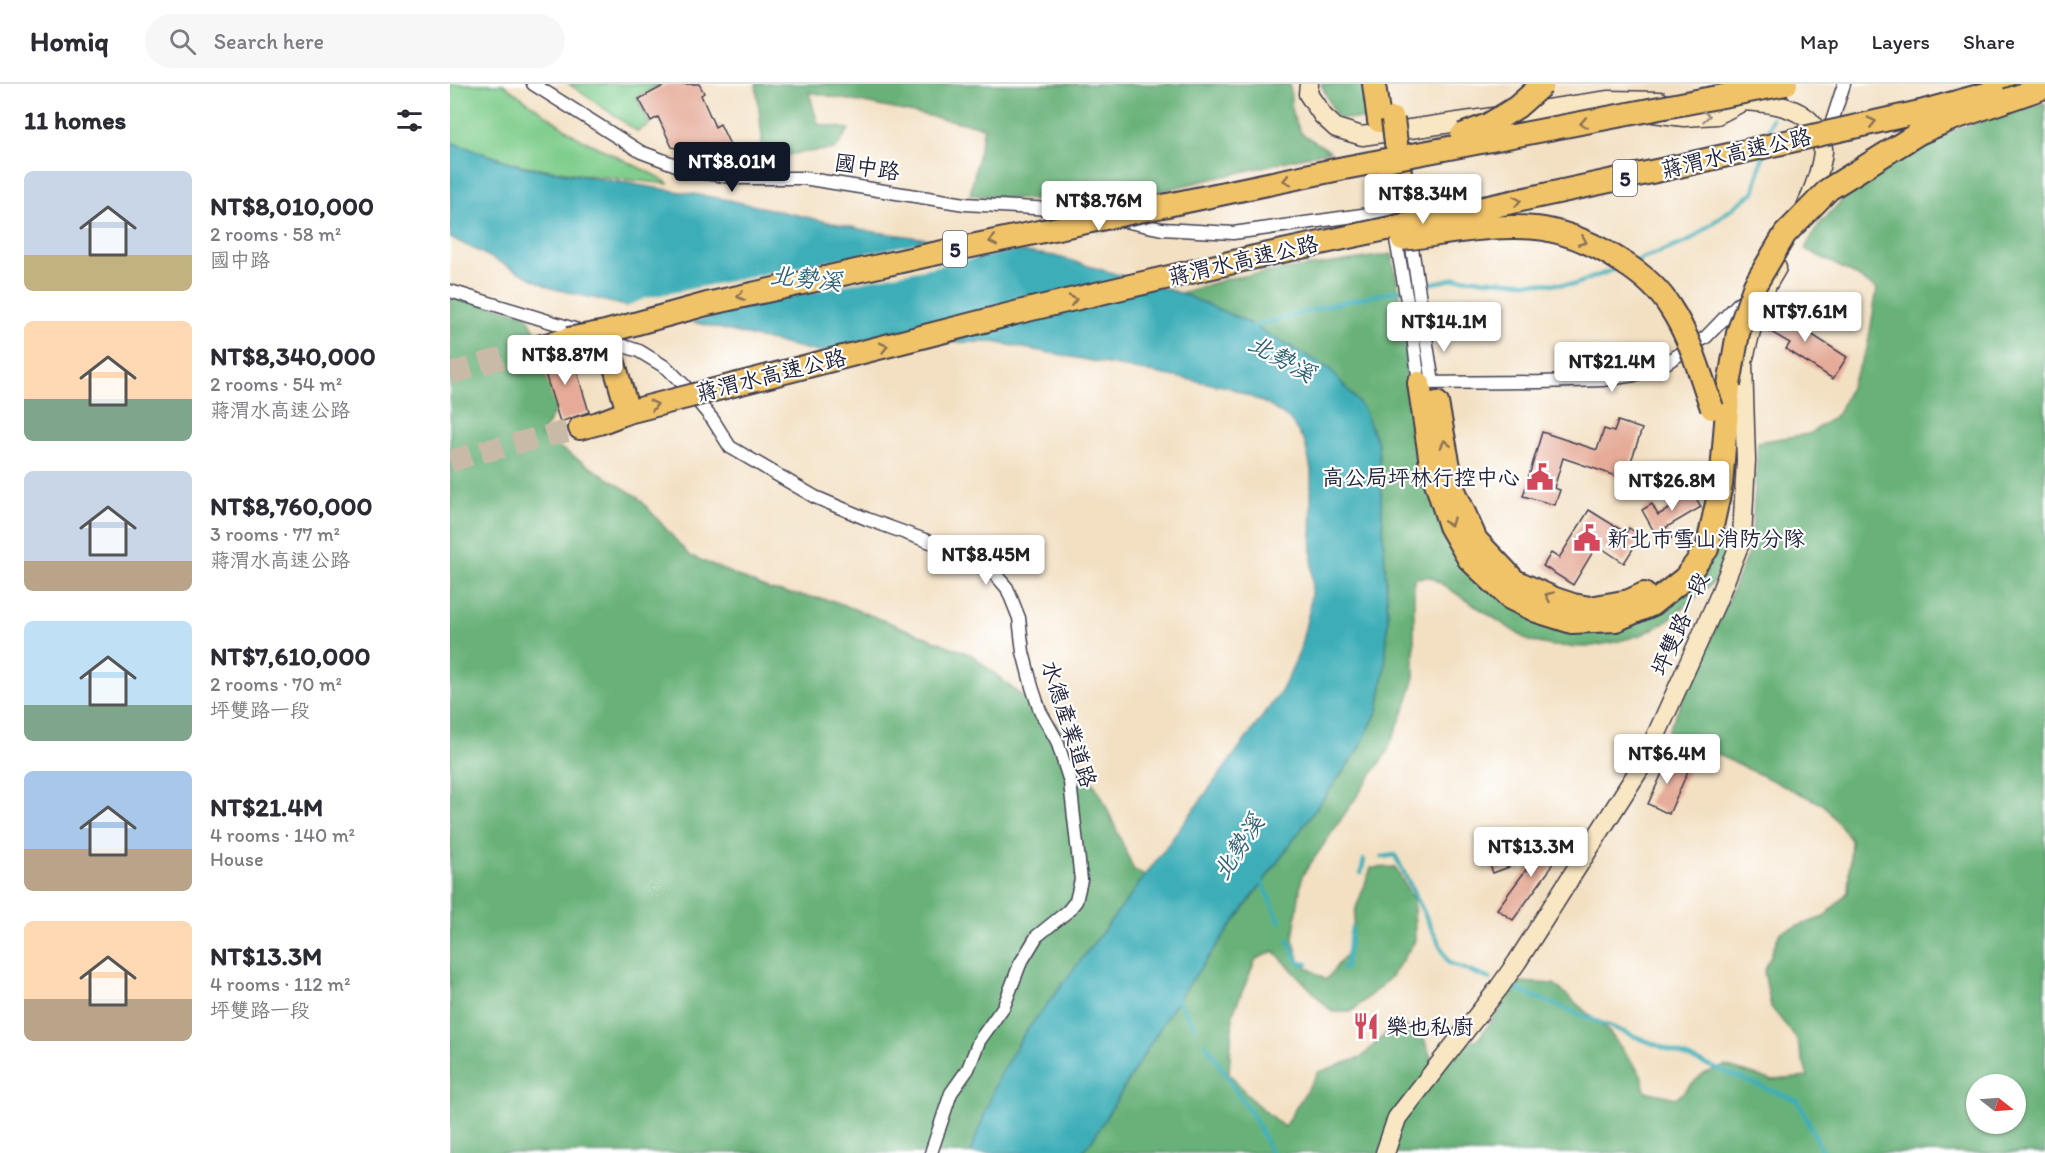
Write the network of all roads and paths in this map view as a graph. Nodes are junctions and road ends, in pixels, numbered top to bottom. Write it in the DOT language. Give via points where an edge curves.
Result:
graph roads {
  1 [pos="533,84"];
  2 [pos="1309,84"];
  3 [pos="1374,84"];
  4 [pos="1388,84"];
  5 [pos="1543,84"];
  6 [pos="1786,84"];
  7 [pos="1844,84"];
  8 [pos="2015,84"];
  9 [pos="2045,87"];
  10 [pos="1386,120"];
  11 [pos="1824,148"];
  12 [pos="1344,168"];
  13 [pos="1398,210"];
  14 [pos="1255,257"];
  15 [pos="1767,285"];
  16 [pos="450,291"];
  17 [pos="1418,328"];
  18 [pos="605,332"];
  19 [pos="535,348"];
  20 [pos="1426,383"];
  21 [pos="628,412"];
  22 [pos="590,425"];
  23 [pos="931,1153"];
  24 [pos="1385,1153"];
  1 -- 13 [label="street, 國中路, bridge" via="641,153 692,171 738,178 804,178 965,204 1067,210 1162,229 1233,233"];
  2 -- 11 [label="street" via="1308,94 1323,116 1336,128 1362,136 1609,100 1743,101 1790,108 1806,116 1815,125"];
  3 -- 10 [label="highway"];
  4 -- 10 [label="highway"];
  5 -- 12 [label="highway, bridge" via="1488,125 1452,139"];
  6 -- 12 [label="highway, 5, one-way, bridge"];
  7 -- 11 [label="street"];
  14 -- 8 [label="highway, 蔣渭水高速公路 / 5, one-way, bridge" via="1909,114"];
  20 -- 9 [label="highway, one-way, bridge" via="1432,470 1450,526 1469,559 1510,598 1572,622 1616,620 1651,605 1685,578 1707,549 1722,485 1729,386 1738,333 1755,285 1785,234 1829,189 1919,133"];
  10 -- 13 [label="highway"];
  11 -- 15 [label="street, 坪雙路一段" via="1794,237"];
  12 -- 18 [label="highway, 5, one-way, bridge" via="787,286"];
  13 -- 17 [label="street" via="1398,250"];
  13 -- 17 [label="street" via="1412,247"];
  14 -- 20 [label="highway, one-way, bridge" via="1469,231 1544,229 1607,252 1636,272 1670,306 1688,341 1712,408 1707,502 1698,538 1685,565 1662,585 1629,601 1590,608 1555,599 1515,581 1476,540 1453,488"];
  21 -- 14 [label="highway, 蔣渭水高速公路 / 5, one-way, bridge" via="1023,311"];
  15 -- 20 [label="street" via="1738,304 1706,337 1663,365 1634,375 1602,380"];
  15 -- 24 [label="street, 坪雙路一段" via="1743,362 1746,460 1742,538 1717,601 1644,762 1504,980 1397,1118"];
  16 -- 23 [label="street, 水德產業道路" via="639,351 667,368 684,385 730,447 815,497 936,544 995,574 1007,588 1019,618 1032,687 1057,741 1070,782 1081,880 1076,901 1036,936 1020,964 1004,1006 979,1041 968,1069 951,1093"];
  17 -- 20 [label="street"];
  18 -- 19 [label="highway, 5, bridge"];
  18 -- 21 [label="highway, bridge"];
  21 -- 22 [label="highway, 蔣渭水高速公路 / 5, bridge"];
}
